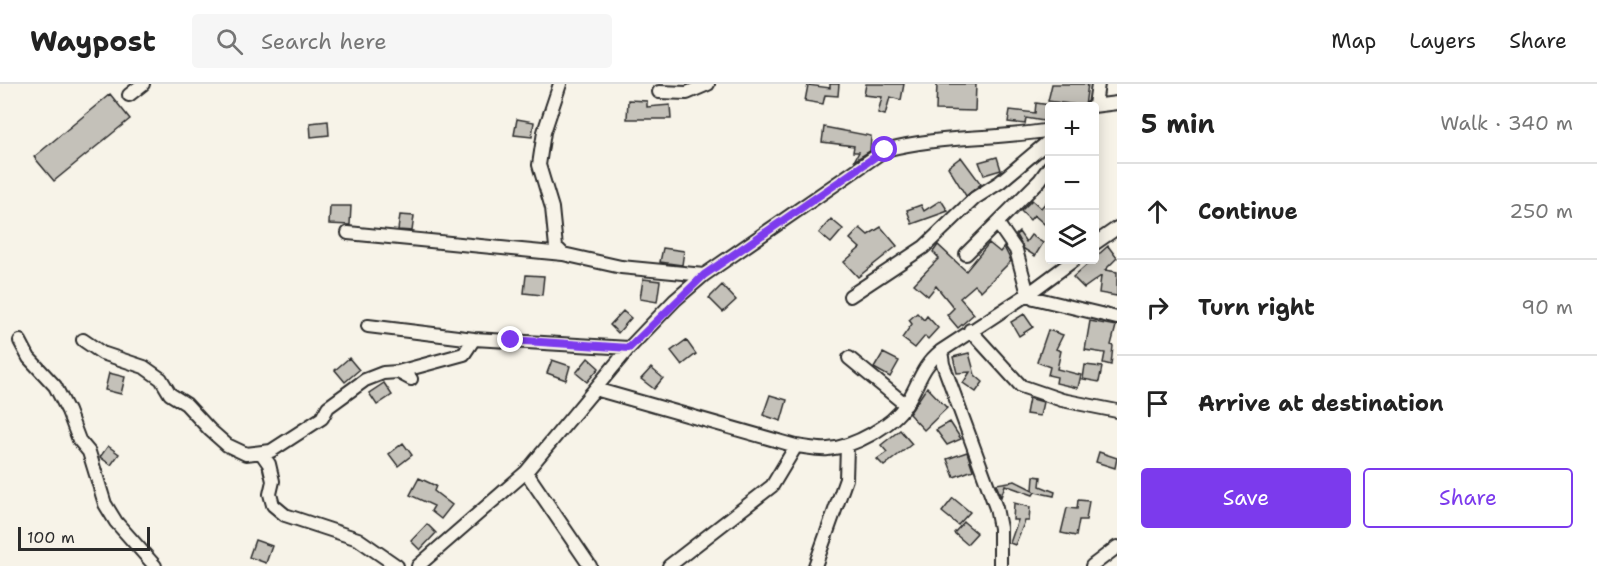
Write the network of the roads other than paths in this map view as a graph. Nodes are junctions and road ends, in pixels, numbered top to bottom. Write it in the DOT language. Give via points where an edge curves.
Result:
graph roads {
  1 [pos="143,84"];
  2 [pos="560,84"];
  3 [pos="708,84"];
  4 [pos="1098,84"];
  5 [pos="659,92"];
  6 [pos="129,96"];
  7 [pos="1095,102"];
  8 [pos="1117,103"];
  9 [pos="1099,105"];
  10 [pos="1045,131"];
  11 [pos="1045,144"];
  12 [pos="1045,172"];
  13 [pos="998,224"];
  14 [pos="1117,228"];
  15 [pos="348,233"];
  16 [pos="1099,241"];
  17 [pos="563,254"];
  18 [pos="966,254"];
  19 [pos="1069,264"];
  20 [pos="704,275"];
  21 [pos="1028,294"];
  22 [pos="850,296"];
  23 [pos="1117,318"];
  24 [pos="368,326"];
  25 [pos="970,330"];
  26 [pos="474,339"];
  27 [pos="83,340"];
  28 [pos="20,341"];
  29 [pos="629,348"];
  30 [pos="941,351"];
  31 [pos="849,358"];
  32 [pos="398,372"];
  33 [pos="411,379"];
  34 [pos="595,389"];
  35 [pos="906,405"];
  36 [pos="1117,411"];
  37 [pos="796,446"];
  38 [pos="847,446"];
  39 [pos="262,454"];
  40 [pos="526,472"];
  41 [pos="1117,547"];
  42 [pos="154,566"];
  43 [pos="397,566"];
  44 [pos="418,566"];
  45 [pos="590,566"];
  46 [pos="669,566"];
  47 [pos="814,566"];
  48 [pos="1000,566"];
  49 [pos="1092,566"];
  1 -- 6 [label="street"];
  2 -- 17 [label="street" via="544,132 539,165 552,208 556,247"];
  3 -- 5 [label="street" via="687,93"];
  4 -- 7 [label="street"];
  8 -- 9 [label="street"];
  10 -- 20 [label="street" via="915,142 885,150"];
  11 -- 22 [label="street" via="975,198 924,247"];
  12 -- 13 [label="street"];
  13 -- 18 [label="street" via="985,232"];
  13 -- 21 [label="street" via="1016,250"];
  14 -- 16 [label="street"];
  15 -- 17 [label="street"];
  17 -- 20 [label="street" via="621,267"];
  19 -- 21 [label="street"];
  20 -- 29 [label="street"];
  21 -- 23 [label="street"];
  21 -- 25 [label="street"];
  24 -- 26 [label="street"];
  25 -- 30 [label="street"];
  25 -- 36 [label="street" via="1021,386 1062,400"];
  26 -- 29 [label="street"];
  26 -- 32 [label="street" via="464,354"];
  27 -- 39 [label="street" via="102,353 144,367 161,379 170,394 186,404 227,445 246,454"];
  28 -- 42 [label="street" via="29,358 55,386 79,440 89,452 105,504"];
  29 -- 34 [label="street"];
  30 -- 35 [label="street" via="927,362"];
  30 -- 48 [label="street" via="996,508"];
  31 -- 35 [label="street"];
  32 -- 33 [label="street"];
  32 -- 39 [label="street" via="365,380 328,407 322,418"];
  34 -- 37 [label="street"];
  34 -- 40 [label="street"];
  35 -- 38 [label="street" via="887,423"];
  37 -- 38 [label="street"];
  37 -- 46 [label="street" via="772,486"];
  38 -- 47 [label="street" via="846,479"];
  39 -- 43 [label="street" via="273,481 273,505 285,515 358,539"];
  40 -- 44 [label="street"];
  40 -- 45 [label="street"];
  41 -- 49 [label="street"];
}
